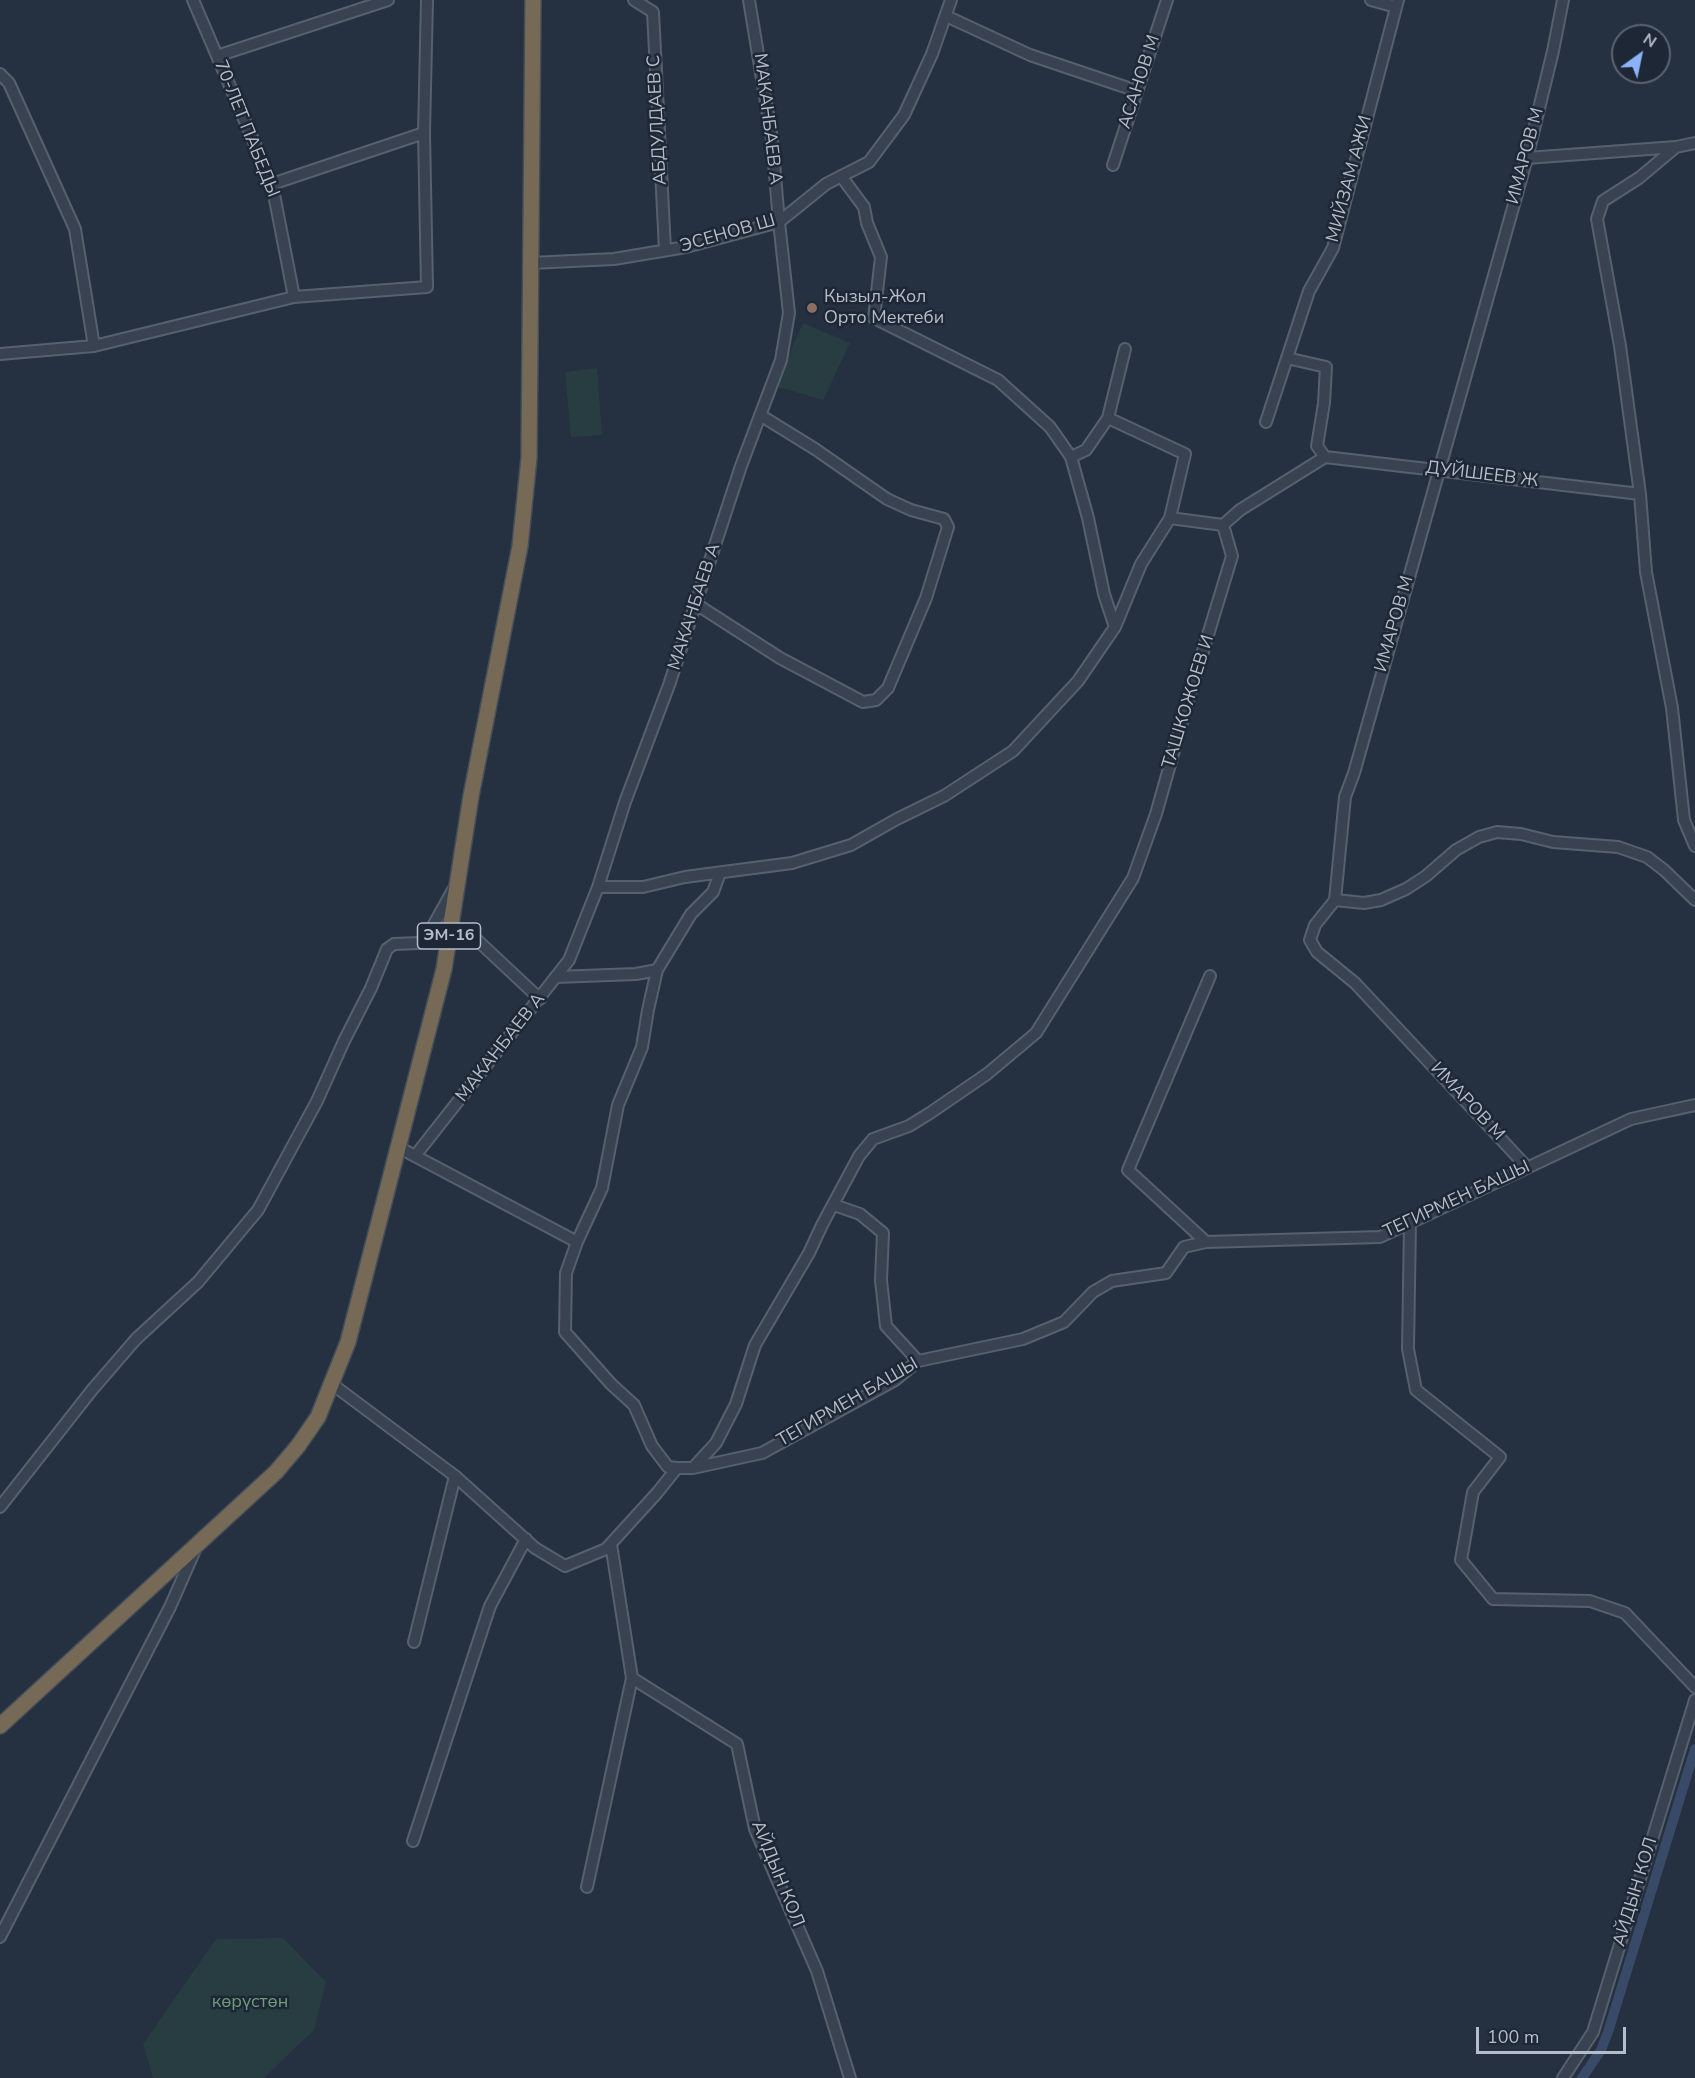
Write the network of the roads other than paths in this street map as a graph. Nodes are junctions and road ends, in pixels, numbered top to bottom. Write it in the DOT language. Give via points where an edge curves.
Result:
graph roads {
  1 [pos="193,0"];
  2 [pos="388,0"];
  3 [pos="427,0"];
  4 [pos="533,0"];
  5 [pos="634,0"];
  6 [pos="749,0"];
  7 [pos="951,0"];
  8 [pos="1167,0"];
  9 [pos="1371,0"];
  10 [pos="1563,0"];
  11 [pos="1397,3"];
  12 [pos="946,15"];
  13 [pos="217,56"];
  14 [pos="0,74"];
  15 [pos="1137,91"];
  16 [pos="424,133"];
  17 [pos="1695,143"];
  18 [pos="1676,147"];
  19 [pos="1527,158"];
  20 [pos="1113,165"];
  21 [pos="841,176"];
  22 [pos="272,184"];
  23 [pos="779,222"];
  24 [pos="665,250"];
  25 [pos="531,263"];
  26 [pos="294,297"];
  27 [pos="94,346"];
  28 [pos="1125,349"];
  29 [pos="0,354"];
  30 [pos="1287,358"];
  31 [pos="760,415"];
  32 [pos="1108,418"];
  33 [pos="1266,422"];
  34 [pos="1071,456"];
  35 [pos="1325,457"];
  36 [pos="1438,470"];
  37 [pos="1640,494"];
  38 [pos="1170,518"];
  39 [pos="1223,525"];
  40 [pos="696,604"];
  41 [pos="1116,627"];
  42 [pos="1695,846"];
  43 [pos="720,873"];
  44 [pos="458,880"];
  45 [pos="598,887"];
  46 [pos="1335,900"];
  47 [pos="1695,900"];
  48 [pos="449,932"];
  49 [pos="657,970"];
  50 [pos="1210,976"];
  51 [pos="556,977"];
  52 [pos="540,999"];
  53 [pos="1695,1105"];
  54 [pos="398,1147"];
  55 [pos="415,1156"];
  56 [pos="1527,1167"];
  57 [pos="834,1205"];
  58 [pos="1410,1223"];
  59 [pos="578,1242"];
  60 [pos="1206,1242"];
  61 [pos="918,1361"];
  62 [pos="332,1384"];
  63 [pos="678,1468"];
  64 [pos="693,1468"];
  65 [pos="455,1476"];
  66 [pos="0,1507"];
  67 [pos="526,1539"];
  68 [pos="198,1544"];
  69 [pos="610,1544"];
  70 [pos="414,1642"];
  71 [pos="632,1678"];
  72 [pos="1695,1687"];
  73 [pos="1695,1700"];
  74 [pos="0,1726"];
  75 [pos="413,1841"];
  76 [pos="587,1887"];
  77 [pos="0,1937"];
  78 [pos="849,2078"];
  79 [pos="1563,2078"];
  1 -- 13 [label="street, 70-ЛЕТ ПАБЕДЫ"];
  2 -- 13 [label="street"];
  3 -- 16 [label="street"];
  4 -- 25 [label="highway, ЭМ-16"];
  5 -- 24 [label="street, АБДУЛДАЕВ С" via="653,12"];
  6 -- 23 [label="street, МАКАНБАЕВ А" via="772,139"];
  7 -- 12 [label="street, ЭСЕНОВ Ш"];
  8 -- 15 [label="street, АСАНОВ М"];
  9 -- 11 [label="street"];
  10 -- 19 [label="street, ИМАРОВ М"];
  11 -- 30 [label="street, МИЙЗАМ АЖИ" via="1333,248 1309,291"];
  12 -- 15 [label="street" via="1030,55"];
  12 -- 21 [label="street, ЭСЕНОВ Ш" via="933,54 904,115 869,162"];
  13 -- 22 [label="street, 70-ЛЕТ ПАБЕДЫ"];
  14 -- 27 [label="street" via="9,83 75,229"];
  15 -- 20 [label="street, АСАНОВ М"];
  16 -- 22 [label="street"];
  16 -- 26 [label="street" via="427,287"];
  17 -- 18 [label="street"];
  18 -- 19 [label="street"];
  18 -- 37 [label="street" via="1603,201 1597,219 1620,346"];
  19 -- 36 [label="street, ИМАРОВ М"];
  21 -- 23 [label="street, ЭСЕНОВ Ш"];
  21 -- 34 [label="street" via="864,207 881,257 874,318 998,380 1050,427"];
  22 -- 26 [label="street, 70-ЛЕТ ПАБЕДЫ"];
  23 -- 24 [label="street, ЭСЕНОВ Ш"];
  23 -- 31 [label="street, МАКАНБАЕВ А" via="789,313 781,360"];
  24 -- 25 [label="street, ЭСЕНОВ Ш" via="614,259"];
  25 -- 44 [label="highway, ЭМ-16" via="529,458 520,546"];
  26 -- 27 [label="street"];
  27 -- 29 [label="street"];
  28 -- 32 [label="street"];
  30 -- 33 [label="street, МИЙЗАМ АЖИ"];
  30 -- 35 [label="street" via="1326,367 1317,446"];
  31 -- 40 [label="street, МАКАНБАЕВ А"];
  31 -- 40 [label="street" via="887,499 944,519 948,527 926,598 888,688 876,700 863,702 780,658"];
  32 -- 34 [label="street" via="1086,450"];
  32 -- 38 [label="street" via="1185,454"];
  34 -- 41 [label="street" via="1104,594"];
  35 -- 36 [label="street, ДУЙШЕЕВ Ж"];
  35 -- 39 [label="street" via="1240,510"];
  36 -- 37 [label="street, ДУЙШЕЕВ Ж"];
  36 -- 46 [label="street, ИМАРОВ М" via="1345,797"];
  37 -- 42 [label="street" via="1646,572 1672,708 1684,820"];
  38 -- 39 [label="street"];
  38 -- 41 [label="street" via="1141,564"];
  39 -- 57 [label="street, ТАШКОЖОЕВ И" via="1232,556 1156,814 1133,878 1036,1033 987,1074 930,1113 909,1126 873,1139 858,1156"];
  40 -- 45 [label="street, МАКАНБАЕВ А"];
  41 -- 43 [label="street" via="1077,681 1013,751 944,796 850,845 792,863"];
  43 -- 45 [label="street" via="643,887"];
  43 -- 49 [label="street" via="713,892 691,914"];
  44 -- 48 [label="highway, ЭМ-16"];
  44 -- 66 [label="street" via="428,935 419,943 394,944 387,949 317,1101 258,1210 198,1282 135,1339"];
  45 -- 51 [label="street, МАКАНБАЕВ А" via="568,960"];
  46 -- 47 [label="street" via="1364,903 1406,890 1456,850 1497,832 1628,850 1647,857"];
  46 -- 56 [label="street, ИМАРОВ М" via="1315,926 1310,940 1317,952 1356,983"];
  48 -- 52 [label="street" via="476,939"];
  48 -- 54 [label="highway, ЭМ-16" via="444,969"];
  49 -- 51 [label="street"];
  49 -- 59 [label="street" via="642,1047 618,1105 602,1188"];
  50 -- 60 [label="street" via="1128,1170"];
  51 -- 52 [label="street, МАКАНБАЕВ А"];
  52 -- 55 [label="street, МАКАНБАЕВ А"];
  53 -- 56 [label="street, ТЕГИРМЕН БАШЫ" via="1631,1119"];
  54 -- 55 [label="street"];
  54 -- 62 [label="highway, ЭМ-16" via="348,1342"];
  55 -- 59 [label="street"];
  56 -- 58 [label="street, ТЕГИРМЕН БАШЫ"];
  57 -- 61 [label="street" via="860,1214 883,1233 881,1280 886,1326"];
  57 -- 64 [label="street, ТАШКОЖОЕВ И" via="754,1345 736,1404 716,1443"];
  58 -- 60 [label="street, ТЕГИРМЕН БАШЫ" via="1380,1237"];
  58 -- 72 [label="street" via="1408,1349 1416,1390 1500,1457 1473,1492 1461,1560 1493,1599 1590,1601 1625,1613"];
  59 -- 63 [label="street" via="566,1272 565,1332 634,1405 652,1446 668,1467"];
  60 -- 61 [label="street, ТЕГИРМЕН БАШЫ" via="1184,1247 1166,1273 1112,1281 1093,1292 1064,1322 1023,1339"];
  61 -- 64 [label="street, ТЕГИРМЕН БАШЫ" via="895,1380 762,1453"];
  62 -- 65 [label="street"];
  62 -- 68 [label="highway, ЭМ-16" via="318,1417 298,1446 276,1472"];
  63 -- 64 [label="street, ТЕГИРМЕН БАШЫ"];
  63 -- 69 [label="street"];
  65 -- 67 [label="street"];
  65 -- 70 [label="street"];
  67 -- 69 [label="street" via="565,1566 593,1556"];
  67 -- 75 [label="street" via="490,1606"];
  68 -- 74 [label="highway, ЭМ-16"];
  68 -- 77 [label="street" via="170,1607"];
  69 -- 71 [label="street"];
  71 -- 76 [label="street"];
  71 -- 78 [label="street, АЙДЫН КОЛ" via="737,1744 755,1829 818,1971"];
  73 -- 79 [label="street, АЙДЫН КОЛ" via="1593,2032"];
}
